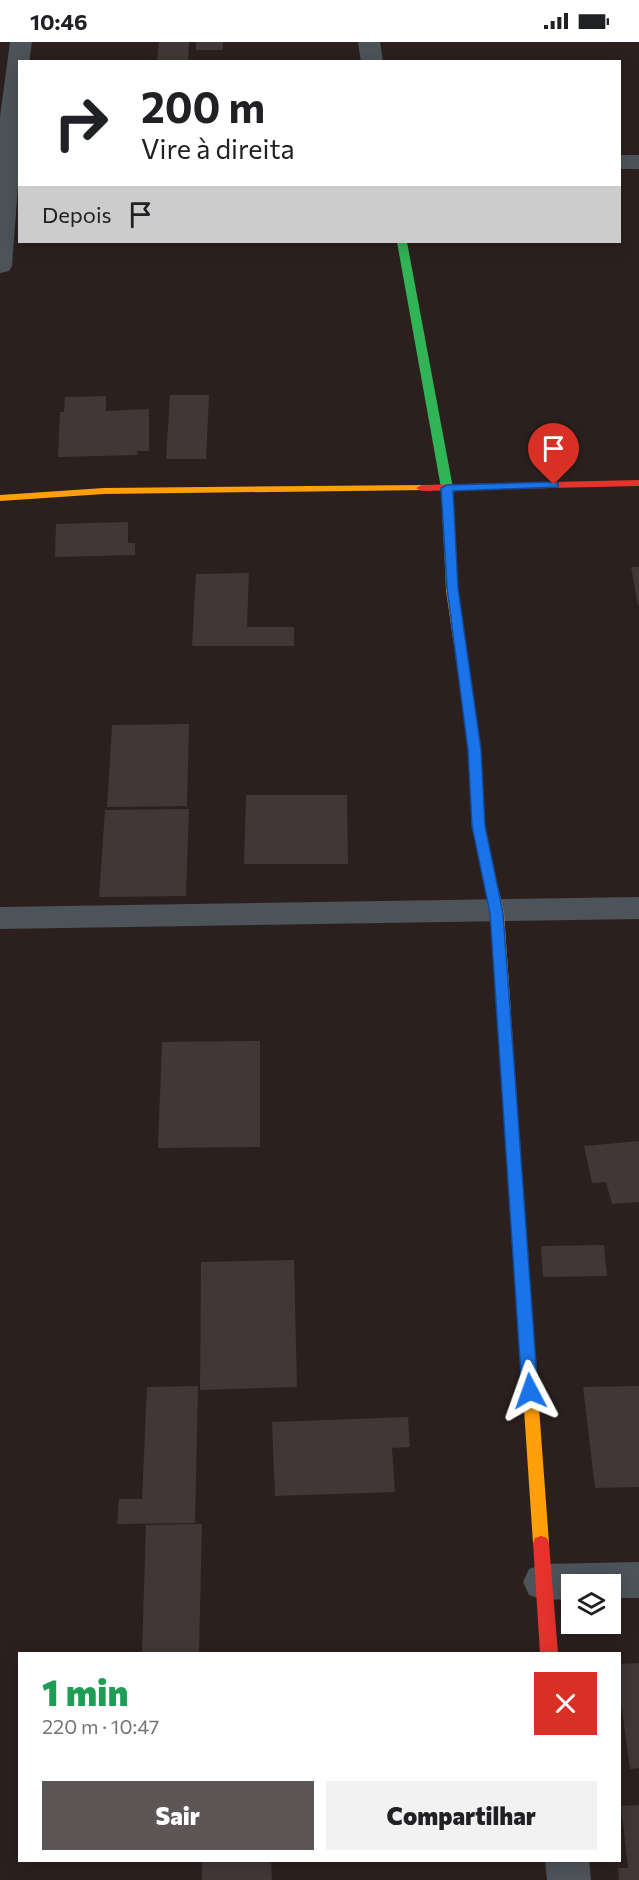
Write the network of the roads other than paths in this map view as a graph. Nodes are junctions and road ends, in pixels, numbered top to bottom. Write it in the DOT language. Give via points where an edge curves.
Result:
graph roads {
  1 [pos="21,42"];
  2 [pos="369,42"];
  3 [pos="19,60"];
  4 [pos="372,60"];
  5 [pos="18,65"];
  6 [pos="621,162"];
  7 [pos="639,162"];
  8 [pos="9,168"];
  9 [pos="402,243"];
  10 [pos="0,266"];
  11 [pos="639,483"];
  12 [pos="447,488"];
  13 [pos="0,498"];
  14 [pos="639,909"];
  15 [pos="497,913"];
  16 [pos="0,918"];
  17 [pos="639,1580"];
  18 [pos="543,1582"];
  19 [pos="549,1652"];
  20 [pos="567,1862"];
  21 [pos="569,1880"];
  1 -- 3 [label="street"];
  2 -- 4 [label="street"];
  5 -- 8 [label="street"];
  6 -- 7 [label="street"];
  8 -- 10 [label="street"];
  9 -- 12 [label="street"];
  11 -- 12 [label="street"];
  12 -- 13 [label="street" via="104,490"];
  12 -- 15 [label="street" via="452,588 475,750 478,826"];
  14 -- 15 [label="street"];
  15 -- 16 [label="street"];
  15 -- 18 [label="street"];
  17 -- 18 [label="street"];
  18 -- 19 [label="street"];
  20 -- 21 [label="street"];
}
